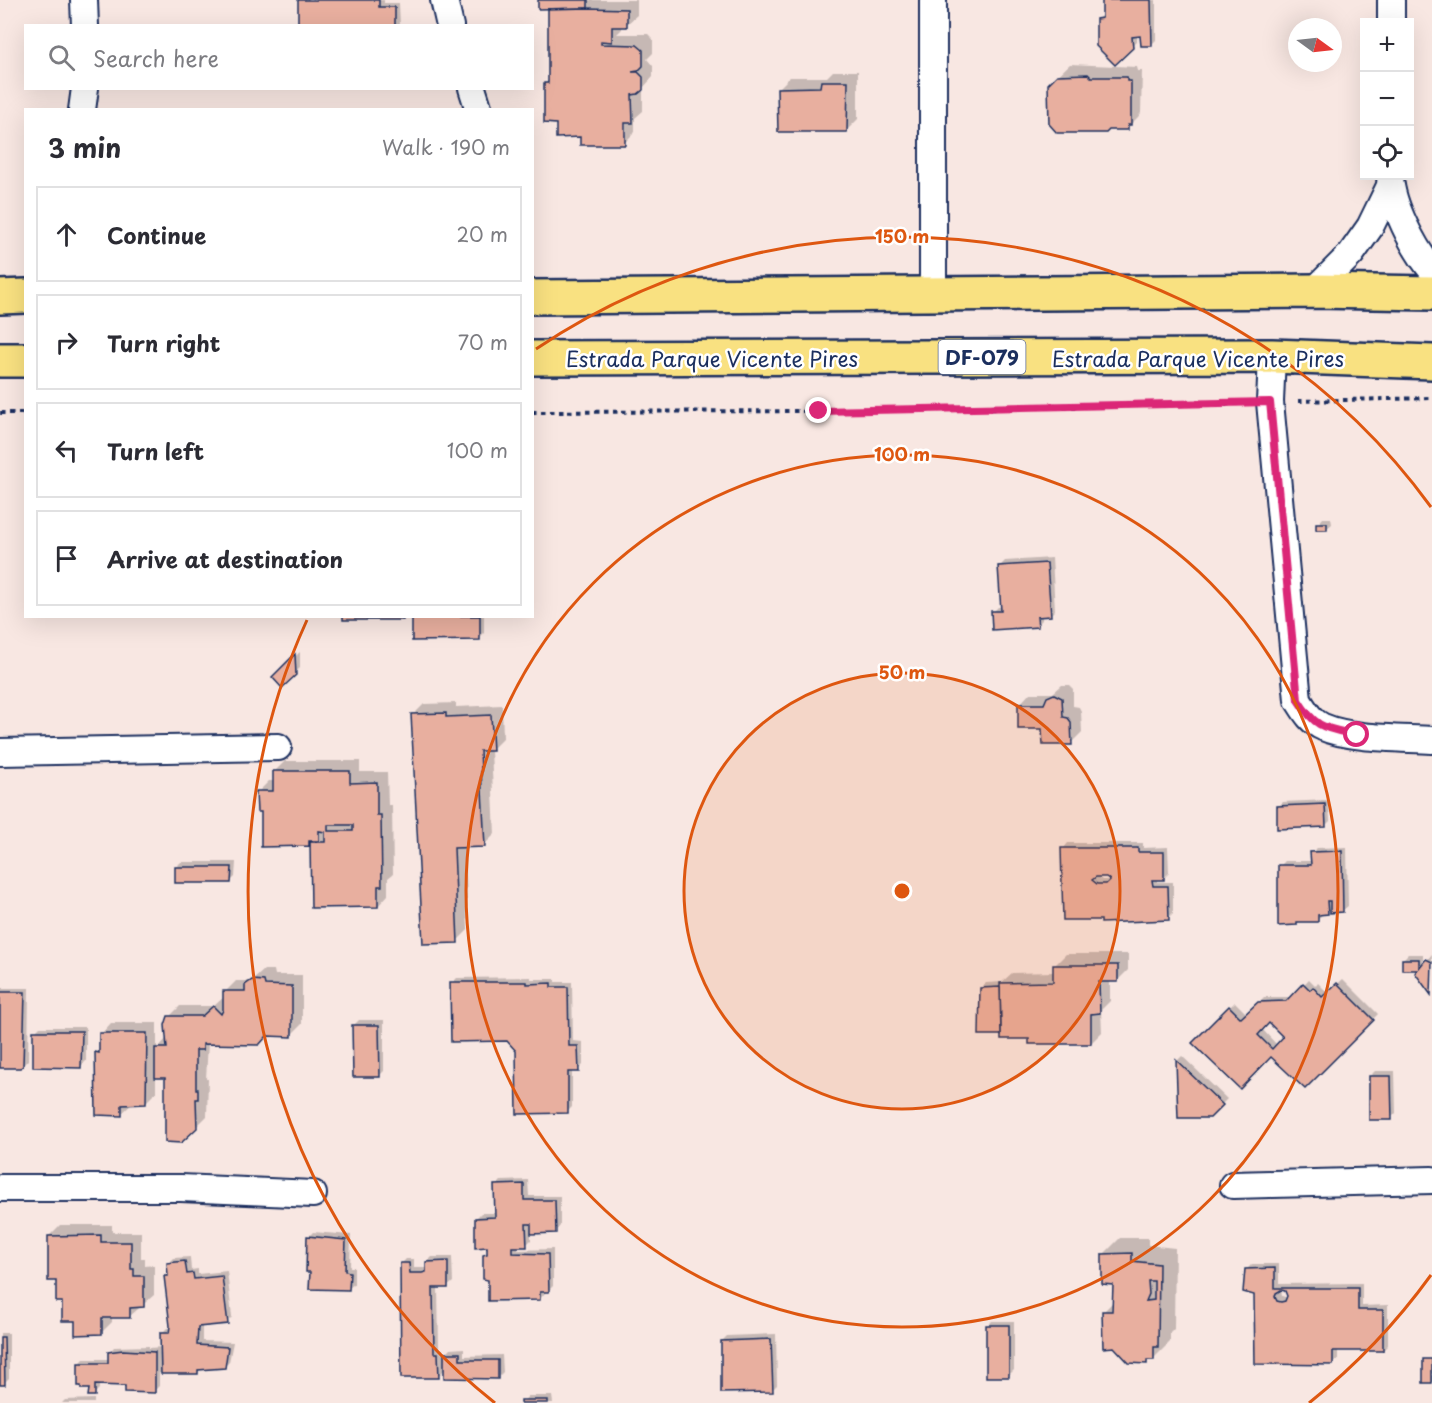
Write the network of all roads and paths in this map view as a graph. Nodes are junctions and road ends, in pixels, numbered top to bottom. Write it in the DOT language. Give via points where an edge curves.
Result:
graph roads {
  1 [pos="84,0"];
  2 [pos="444,0"];
  3 [pos="933,0"];
  4 [pos="1391,0"];
  5 [pos="1391,18"];
  6 [pos="85,24"];
  7 [pos="450,24"];
  8 [pos="85,90"];
  9 [pos="473,90"];
  10 [pos="82,108"];
  11 [pos="478,108"];
  12 [pos="1390,181"];
  13 [pos="1432,270"];
  14 [pos="1314,291"];
  15 [pos="933,293"];
  16 [pos="1432,293"];
  17 [pos="24,296"];
  18 [pos="0,297"];
  19 [pos="534,297"];
  20 [pos="1272,356"];
  21 [pos="534,358"];
  22 [pos="0,360"];
  23 [pos="24,360"];
  24 [pos="1432,362"];
  25 [pos="1432,399"];
  26 [pos="1270,402"];
  27 [pos="534,412"];
  28 [pos="0,413"];
  29 [pos="24,413"];
  30 [pos="1432,740"];
  31 [pos="278,747"];
  32 [pos="0,752"];
  33 [pos="1432,1180"];
  34 [pos="1233,1185"];
  35 [pos="0,1188"];
  36 [pos="313,1194"];
  1 -- 6 [label="street"];
  2 -- 7 [label="street"];
  3 -- 15 [label="street"];
  4 -- 5 [label="street"];
  8 -- 10 [label="street"];
  9 -- 11 [label="street"];
  12 -- 13 [label="street" via="1419,255"];
  12 -- 14 [label="street" via="1370,227 1351,254"];
  14 -- 15 [label="main road"];
  14 -- 16 [label="main road"];
  15 -- 19 [label="main road"];
  17 -- 18 [label="main road"];
  20 -- 21 [label="main road, Estrada Parque Vicente Pires / DF-079"];
  20 -- 24 [label="main road, Estrada Parque Vicente Pires / DF-079"];
  20 -- 26 [label="street"];
  22 -- 23 [label="main road"];
  25 -- 26 [label="path"];
  26 -- 27 [label="path"];
  26 -- 30 [label="street" via="1298,700 1309,718 1323,727 1357,735"];
  28 -- 29 [label="path"];
  31 -- 32 [label="street"];
  33 -- 34 [label="street"];
  35 -- 36 [label="street" via="181,1188"];
}
